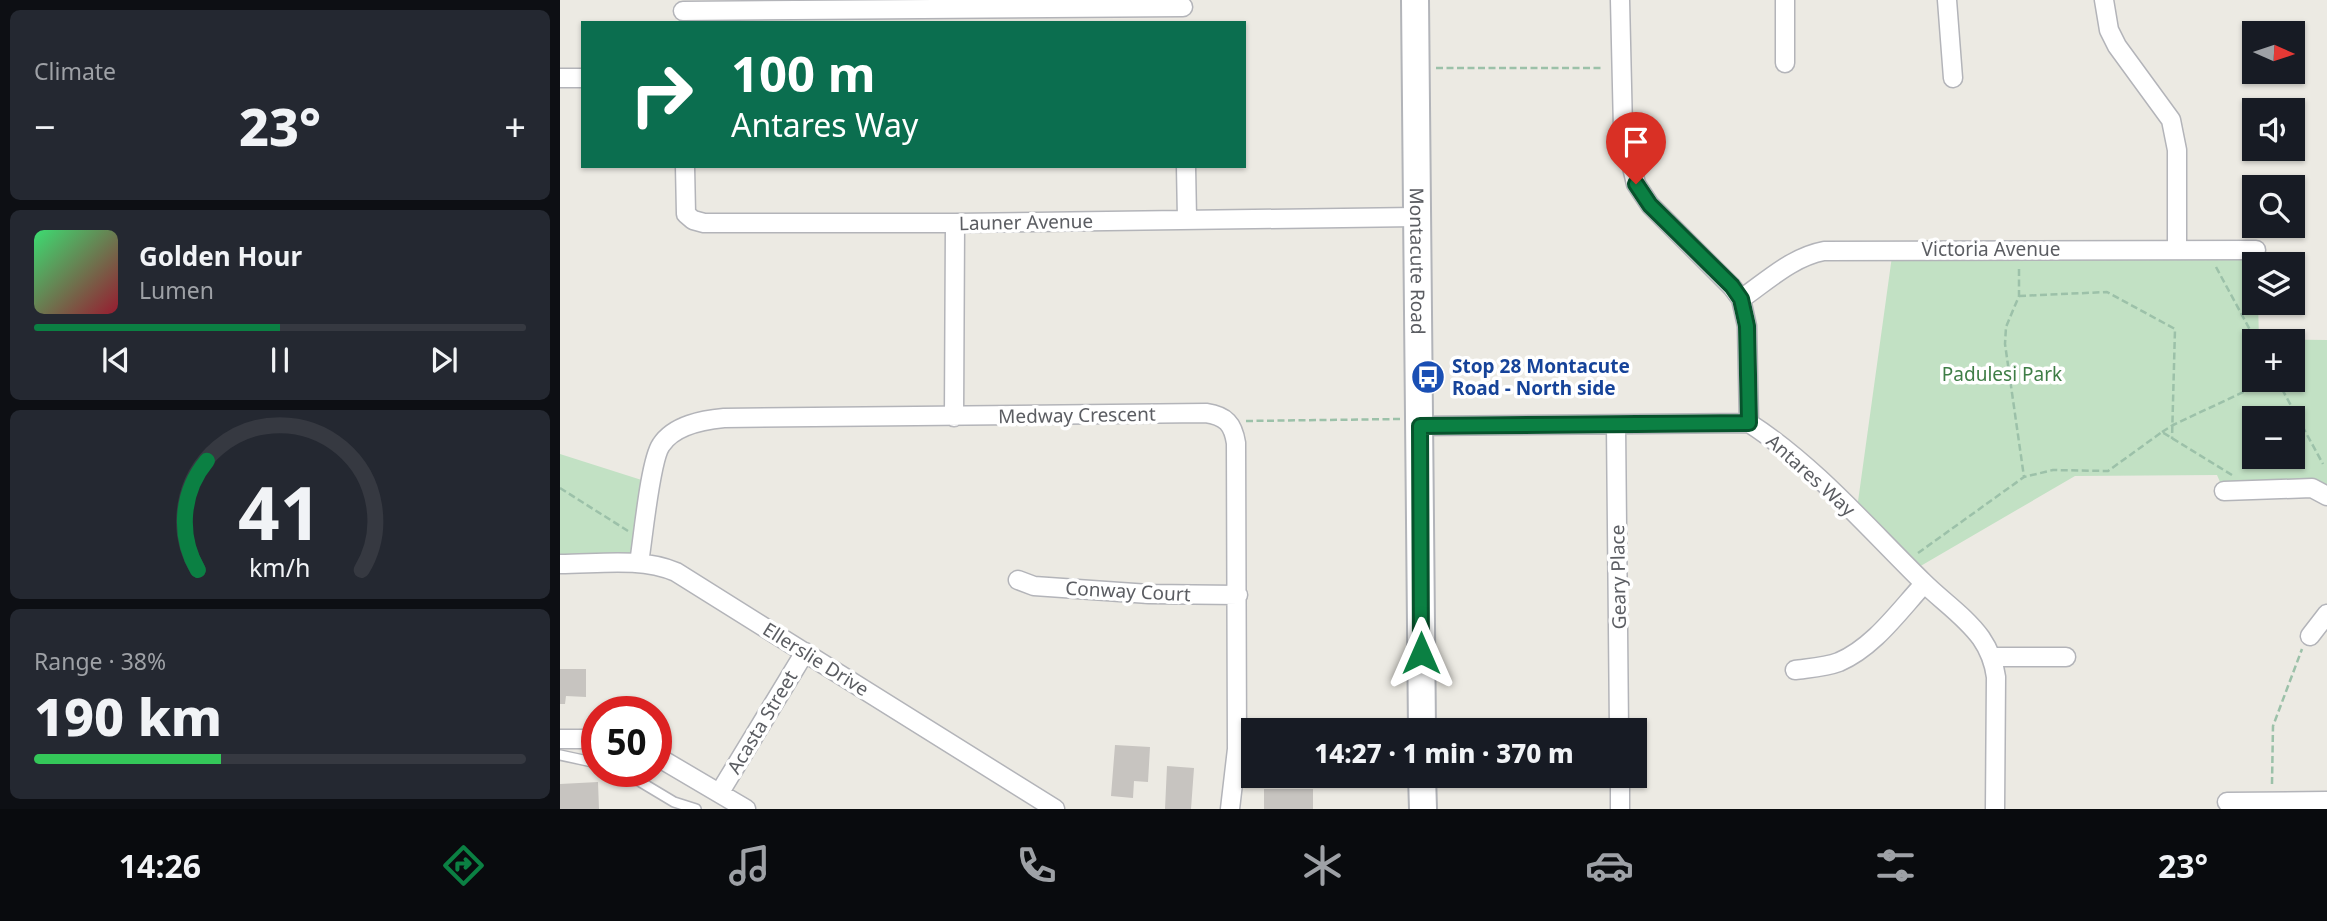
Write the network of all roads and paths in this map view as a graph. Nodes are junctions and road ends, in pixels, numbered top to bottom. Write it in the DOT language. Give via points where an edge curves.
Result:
graph roads {
  1 [pos="1415,0"];
  2 [pos="1620,0"];
  3 [pos="1785,0"];
  4 [pos="1947,0"];
  5 [pos="2105,0"];
  6 [pos="1183,10"];
  7 [pos="683,11"];
  8 [pos="1785,63"];
  9 [pos="1429,68"];
  10 [pos="1622,68"];
  11 [pos="560,78"];
  12 [pos="581,78"];
  13 [pos="1953,78"];
  14 [pos="685,168"];
  15 [pos="1186,168"];
  16 [pos="1416,217"];
  17 [pos="1187,219"];
  18 [pos="956,223"];
  19 [pos="2177,249"];
  20 [pos="2256,250"];
  21 [pos="2211,259"];
  22 [pos="2019,269"];
  23 [pos="2019,296"];
  24 [pos="1741,299"];
  25 [pos="2249,329"];
  26 [pos="2243,392"];
  27 [pos="2284,392"];
  28 [pos="954,416"];
  29 [pos="1228,421"];
  30 [pos="1420,422"];
  31 [pos="1749,423"];
  32 [pos="1616,425"];
  33 [pos="2173,425"];
  34 [pos="2162,432"];
  35 [pos="2172,439"];
  36 [pos="2323,464"];
  37 [pos="2024,477"];
  38 [pos="2238,478"];
  39 [pos="560,488"];
  40 [pos="2224,491"];
  41 [pos="2327,496"];
  42 [pos="643,537"];
  43 [pos="1912,558"];
  44 [pos="639,563"];
  45 [pos="560,564"];
  46 [pos="1018,580"];
  47 [pos="1924,583"];
  48 [pos="1238,595"];
  49 [pos="2327,614"];
  50 [pos="2310,636"];
  51 [pos="805,652"];
  52 [pos="1993,657"];
  53 [pos="2066,657"];
  54 [pos="1795,670"];
  55 [pos="1422,718"];
  56 [pos="1619,718"];
  57 [pos="581,739"];
  58 [pos="560,740"];
  59 [pos="560,755"];
  60 [pos="581,760"];
  61 [pos="672,765"];
  62 [pos="649,787"];
  63 [pos="1422,788"];
  64 [pos="1620,788"];
  65 [pos="720,792"];
  66 [pos="2327,801"];
  67 [pos="2227,802"];
  68 [pos="2274,804"];
  69 [pos="696,809"];
  70 [pos="746,809"];
  71 [pos="1055,809"];
  72 [pos="1230,809"];
  73 [pos="1423,809"];
  74 [pos="1620,809"];
  75 [pos="1995,809"];
  1 -- 16 [label="main road, Montacute Road"];
  2 -- 10 [label="street"];
  3 -- 8 [label="street"];
  4 -- 13 [label="street"];
  5 -- 19 [label="street" via="2116,46 2171,120 2177,150"];
  6 -- 7 [label="street"];
  9 -- 10 [label="path"];
  10 -- 24 [label="street" via="1623,129 1636,184 1650,205"];
  11 -- 12 [label="street"];
  14 -- 18 [label="street, Launer Avenue" via="686,214 704,223"];
  15 -- 17 [label="street"];
  16 -- 17 [label="street, Launer Avenue"];
  16 -- 30 [label="main road, Montacute Road"];
  17 -- 18 [label="street, Launer Avenue"];
  18 -- 28 [label="street"];
  19 -- 20 [label="street, Victoria Avenue"];
  19 -- 24 [label="street, Victoria Avenue" via="1824,251 1796,260"];
  21 -- 25 [label="path"];
  22 -- 23 [label="path"];
  23 -- 33 [label="path" via="2107,292 2175,329"];
  23 -- 37 [label="path" via="2006,327 2005,344"];
  24 -- 31 [label="street" via="1747,326"];
  26 -- 33 [label="path"];
  27 -- 36 [label="path"];
  28 -- 29 [label="street, Medway Crescent" via="1206,413"];
  28 -- 42 [label="street, Medway Crescent" via="698,421 660,446"];
  29 -- 30 [label="path"];
  29 -- 48 [label="street" via="1236,443"];
  30 -- 32 [label="street, Antares Way"];
  30 -- 55 [label="main road, Montacute Road"];
  31 -- 32 [label="street, Antares Way"];
  31 -- 47 [label="street, Antares Way" via="1777,441"];
  32 -- 56 [label="street, Geary Place"];
  33 -- 34 [label="path"];
  33 -- 35 [label="path"];
  34 -- 35 [label="path"];
  34 -- 37 [label="path" via="2108,471 2053,470"];
  35 -- 38 [label="path"];
  37 -- 43 [label="path"];
  39 -- 42 [label="path"];
  40 -- 41 [label="street" via="2312,488"];
  42 -- 44 [label="street, Medway Crescent"];
  44 -- 45 [label="street, Ellerslie Drive"];
  44 -- 51 [label="street, Ellerslie Drive" via="676,572"];
  46 -- 48 [label="street, Conway Court" via="1059,588"];
  47 -- 52 [label="street, Antares Way" via="1963,618"];
  47 -- 54 [label="street" via="1857,652 1837,663"];
  48 -- 72 [label="street" via="1237,749"];
  49 -- 50 [label="street"];
  50 -- 68 [label="path" via="2273,726"];
  51 -- 65 [label="street, Acasta Street"];
  51 -- 71 [label="street, Ellerslie Drive"];
  52 -- 53 [label="street"];
  52 -- 75 [label="street"];
  57 -- 58 [label="street"];
  59 -- 60 [label="lane"];
  61 -- 65 [label="street"];
  62 -- 69 [label="lane"];
  63 -- 73 [label="main road"];
  64 -- 74 [label="street"];
  65 -- 70 [label="street"];
  66 -- 68 [label="street"];
  67 -- 68 [label="street"];
}
